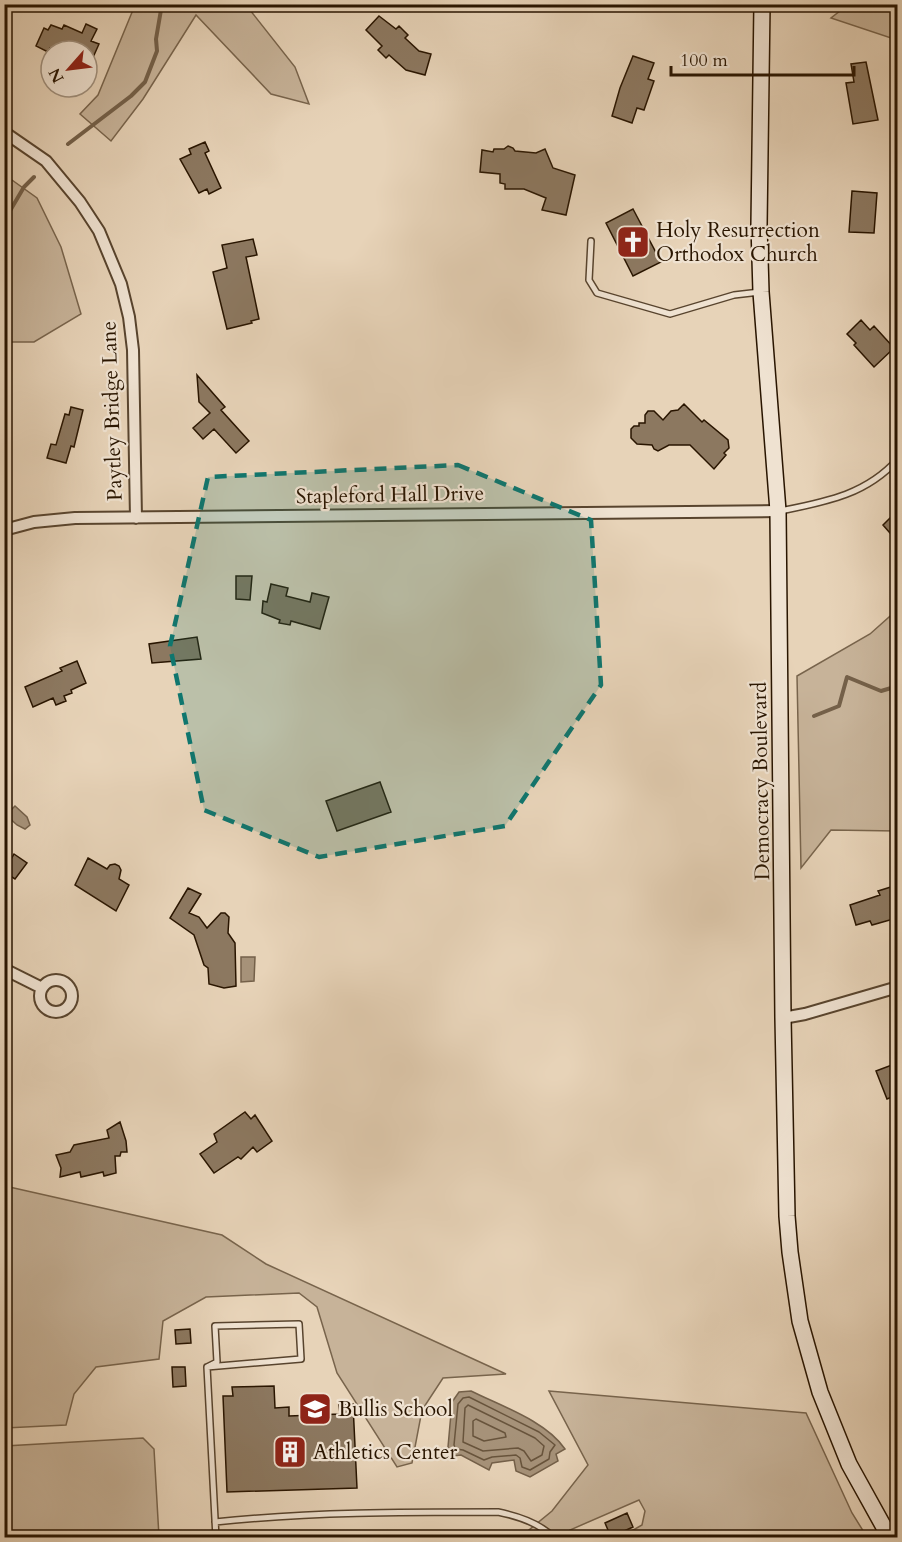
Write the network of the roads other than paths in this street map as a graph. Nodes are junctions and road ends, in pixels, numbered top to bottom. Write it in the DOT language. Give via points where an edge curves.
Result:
graph roads {
  1 [pos="762,4"];
  2 [pos="4,132"];
  3 [pos="591,241"];
  4 [pos="761,292"];
  5 [pos="897,459"];
  6 [pos="778,511"];
  7 [pos="136,518"];
  8 [pos="4,530"];
  9 [pos="4,969"];
  10 [pos="897,987"];
  11 [pos="42,988"];
  12 [pos="783,1018"];
  13 [pos="207,1367"];
  14 [pos="215,1522"];
  15 [pos="216,1538"];
  16 [pos="554,1538"];
  17 [pos="890,1538"];
  1 -- 4 [label="main road, Democracy Boulevard"];
  2 -- 7 [label="street, Paytley Bridge Lane" via="46,161 75,195 99,231 121,284 133,350"];
  3 -- 4 [label="lane" via="589,280 597,293 670,314 734,295"];
  4 -- 6 [label="main road, Democracy Boulevard"];
  5 -- 6 [label="lane" via="884,474 854,492"];
  6 -- 7 [label="street, Stapleford Hall Drive"];
  6 -- 12 [label="main road, Democracy Boulevard"];
  7 -- 8 [label="street, Stapleford Hall Drive" via="50,520"];
  9 -- 11 [label="street"];
  10 -- 12 [label="street"];
  12 -- 17 [label="main road, Democracy Boulevard" via="787,1216 800,1321 831,1423"];
  13 -- 13 [label="lane" via="217,1362 215,1326 299,1324 301,1359"];
  13 -- 14 [label="lane"];
  14 -- 15 [label="lane"];
  14 -- 16 [label="lane" via="281,1515 498,1512 517,1515"];
}
